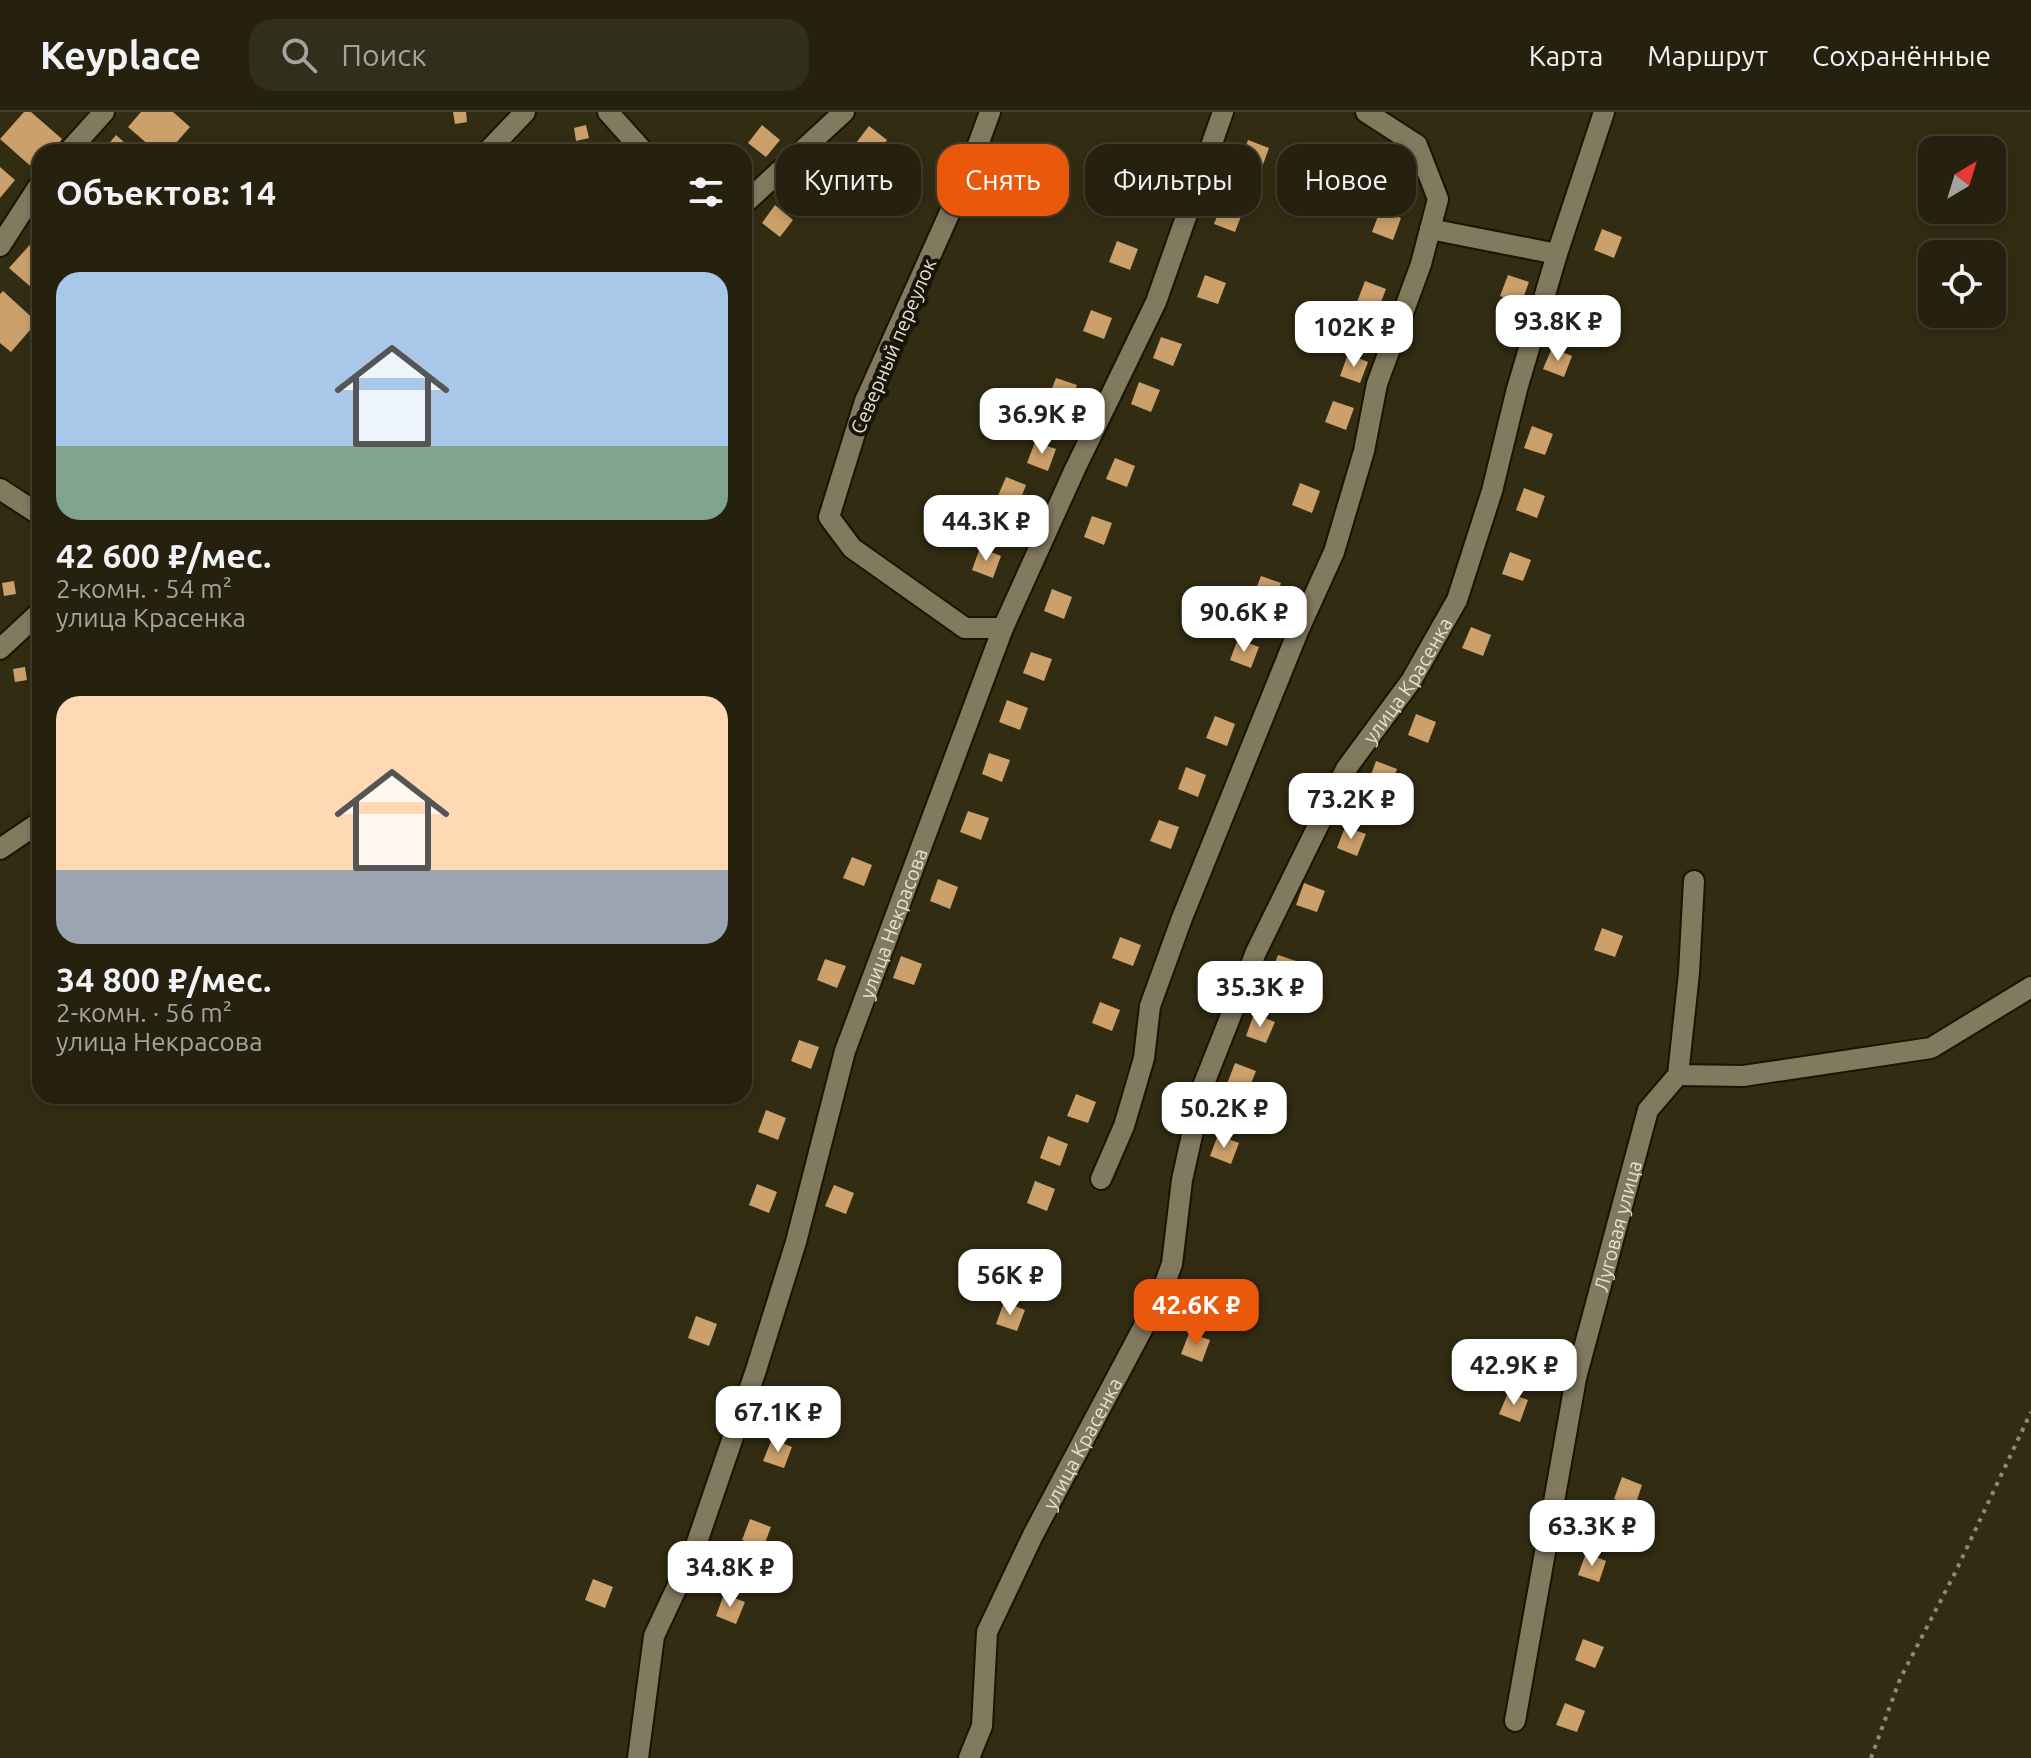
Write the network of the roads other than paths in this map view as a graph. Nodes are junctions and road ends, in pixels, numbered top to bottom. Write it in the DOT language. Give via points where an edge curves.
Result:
graph roads {
  1 [pos="104,112"];
  2 [pos="525,112"];
  3 [pos="608,112"];
  4 [pos="844,112"];
  5 [pos="990,112"];
  6 [pos="1223,112"];
  7 [pos="1366,112"];
  8 [pos="1604,112"];
  9 [pos="75,144"];
  10 [pos="495,144"];
  11 [pos="637,144"];
  12 [pos="32,196"];
  13 [pos="752,197"];
  14 [pos="1430,229"];
  15 [pos="0,246"];
  16 [pos="1557,254"];
  17 [pos="0,489"];
  18 [pos="32,510"];
  19 [pos="32,619"];
  20 [pos="1003,628"];
  21 [pos="0,649"];
  22 [pos="32,827"];
  23 [pos="0,849"];
  24 [pos="1694,881"];
  25 [pos="2031,987"];
  26 [pos="1678,1075"];
  27 [pos="1101,1179"];
  28 [pos="1515,1721"];
  29 [pos="638,1758"];
  30 [pos="969,1758"];
  1 -- 9 [label="street"];
  2 -- 10 [label="street"];
  3 -- 11 [label="street"];
  4 -- 13 [label="street"];
  5 -- 20 [label="street, Северный переулок" via="865,401 829,517 852,548 965,628"];
  6 -- 20 [label="street, улица Некрасова" via="1156,302"];
  7 -- 14 [label="street" via="1417,145 1438,199"];
  8 -- 16 [label="street, улица Красенка"];
  12 -- 15 [label="street"];
  14 -- 16 [label="street"];
  14 -- 27 [label="street" via="1377,384 1364,451 1334,552 1182,918 1150,1006 1144,1058 1124,1126"];
  16 -- 30 [label="street, улица Красенка" via="1457,600 1411,681 1346,769 1256,952 1203,1086 1182,1180 1172,1264 987,1632 982,1726"];
  17 -- 18 [label="street"];
  19 -- 21 [label="street"];
  20 -- 29 [label="street, улица Некрасова" via="845,1051 796,1242 756,1370 694,1551 654,1636"];
  22 -- 23 [label="street"];
  24 -- 26 [label="street"];
  25 -- 26 [label="street" via="1931,1048 1743,1076"];
  26 -- 28 [label="street, Луговая улица" via="1648,1110 1576,1378"];
}
